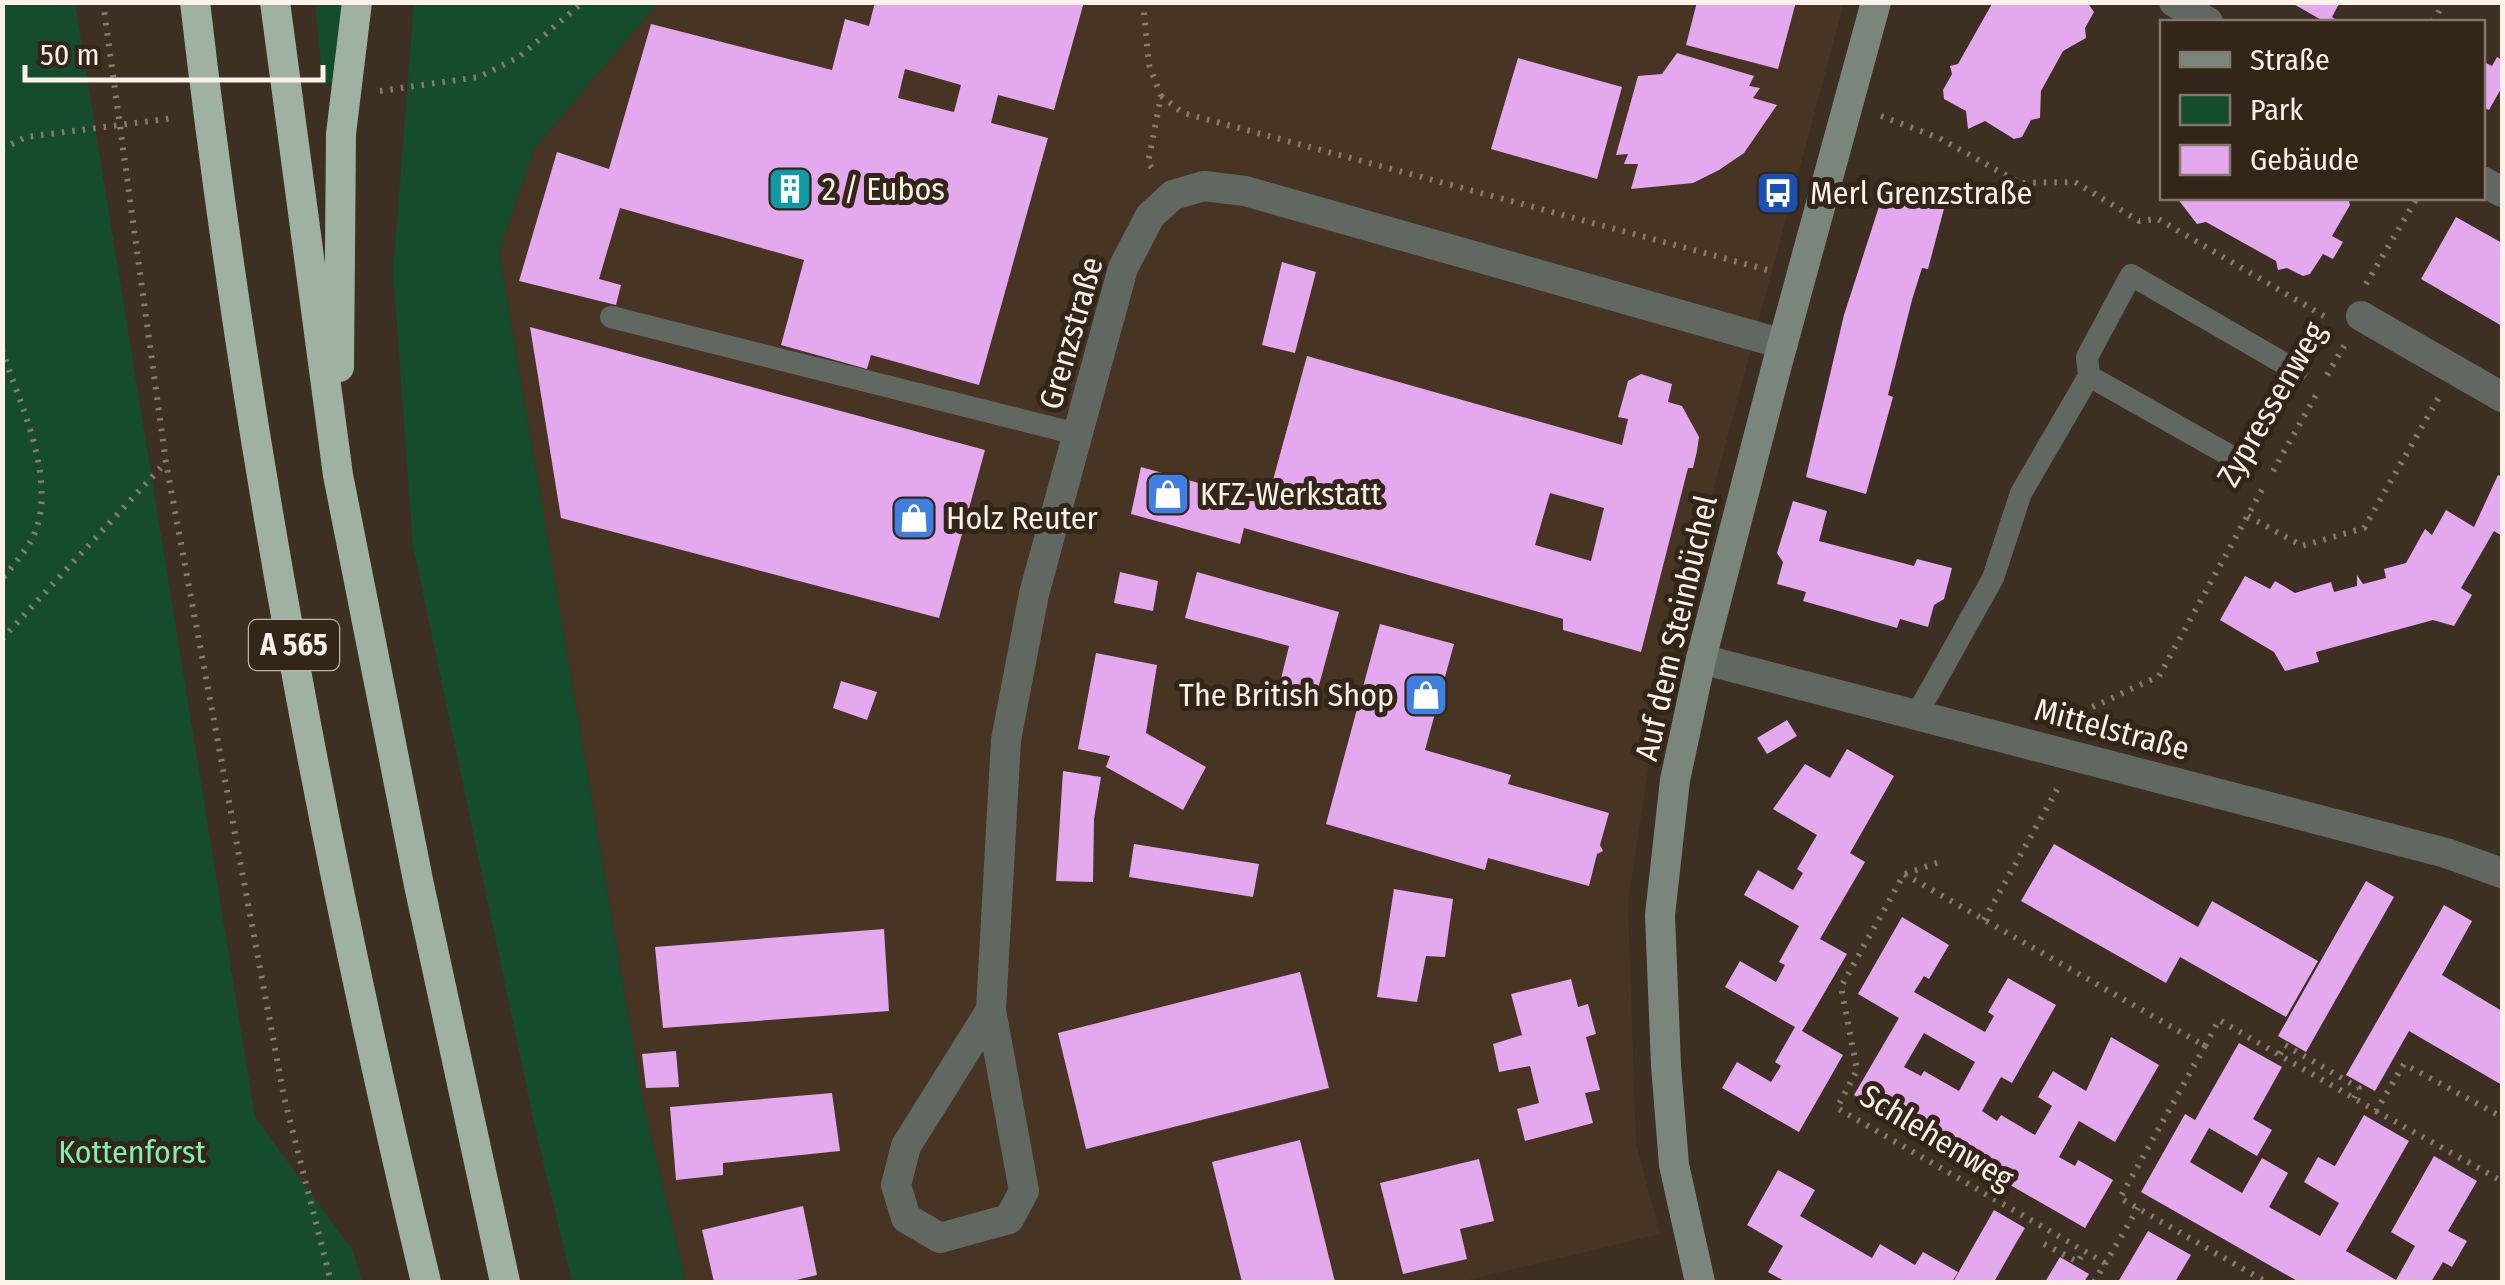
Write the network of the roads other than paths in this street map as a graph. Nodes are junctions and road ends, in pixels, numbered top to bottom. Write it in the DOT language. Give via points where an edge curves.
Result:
graph roads {
  1 [pos="195,2"];
  2 [pos="275,2"];
  3 [pos="357,2"];
  4 [pos="1876,2"];
  5 [pos="2174,2"];
  6 [pos="2205,20"];
  7 [pos="610,317"];
  8 [pos="2356,324"];
  9 [pos="1783,344"];
  10 [pos="2297,371"];
  11 [pos="2088,376"];
  12 [pos="2502,398"];
  13 [pos="1078,434"];
  14 [pos="2243,464"];
  15 [pos="338,474"];
  16 [pos="1702,659"];
  17 [pos="1917,714"];
  18 [pos="2502,873"];
  19 [pos="990,1010"];
  20 [pos="426,1282"];
  21 [pos="505,1282"];
  22 [pos="1700,1282"];
  1 -- 20 [label="highway, A 565" via="260,462 380,1088"];
  2 -- 15 [label="highway, A 565"];
  3 -- 15 [label="highway" via="341,134"];
  4 -- 9 [label="street, Auf dem Steinbüchel"];
  5 -- 6 [label="street"];
  7 -- 13 [label="lane"];
  8 -- 12 [label="street, Zypressenweg"];
  9 -- 13 [label="street, Grenzstraße" via="1245,191 1204,186 1173,194 1150,216 1123,268"];
  9 -- 16 [label="street, Auf dem Steinbüchel"];
  10 -- 11 [label="lane" via="2131,275 2087,356"];
  11 -- 14 [label="lane"];
  11 -- 17 [label="lane" via="2021,494 1993,578"];
  13 -- 19 [label="street, Grenzstraße" via="1034,594 1006,740"];
  15 -- 21 [label="highway, A 565"];
  16 -- 17 [label="street, Mittelstraße"];
  16 -- 22 [label="street, Auf dem Steinbüchel" via="1676,780 1660,915 1674,1165"];
  17 -- 18 [label="street, Mittelstraße"];
  19 -- 19 [label="street, Grenzstraße" via="906,1146 896,1185 906,1218 940,1238 1008,1219 1024,1191"];
}
